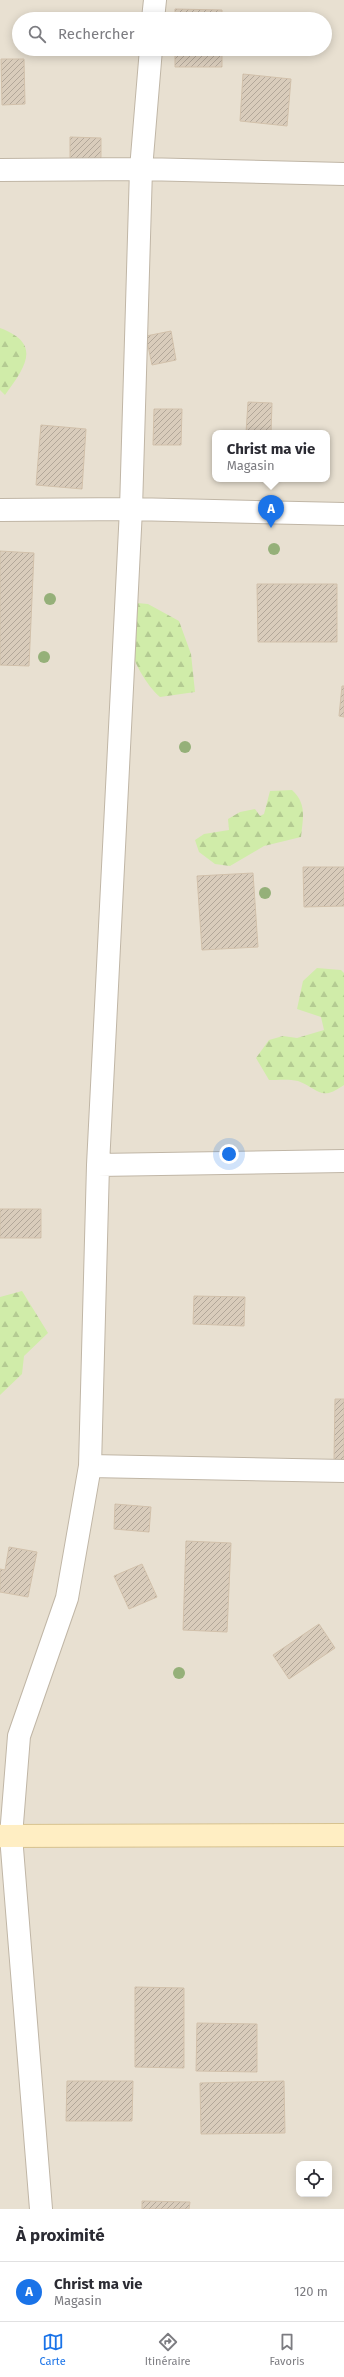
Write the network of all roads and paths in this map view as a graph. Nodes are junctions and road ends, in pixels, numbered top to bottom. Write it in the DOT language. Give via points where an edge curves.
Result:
graph roads {
  1 [pos="154,0"];
  2 [pos="153,12"];
  3 [pos="150,56"];
  4 [pos="141,169"];
  5 [pos="0,170"];
  6 [pos="344,174"];
  7 [pos="131,509"];
  8 [pos="0,510"];
  9 [pos="344,514"];
  10 [pos="344,1161"];
  11 [pos="98,1165"];
  12 [pos="90,1466"];
  13 [pos="344,1472"];
  14 [pos="344,1835"];
  15 [pos="6,1836"];
  16 [pos="41,2209"];
  1 -- 2 [label="street"];
  3 -- 4 [label="street"];
  4 -- 5 [label="street"];
  4 -- 6 [label="street"];
  4 -- 7 [label="street"];
  7 -- 8 [label="street"];
  7 -- 9 [label="street"];
  7 -- 11 [label="street"];
  10 -- 11 [label="street"];
  11 -- 12 [label="street"];
  12 -- 13 [label="street"];
  12 -- 15 [label="street" via="67,1598 19,1736"];
  14 -- 15 [label="street"];
  15 -- 16 [label="street"];
}
